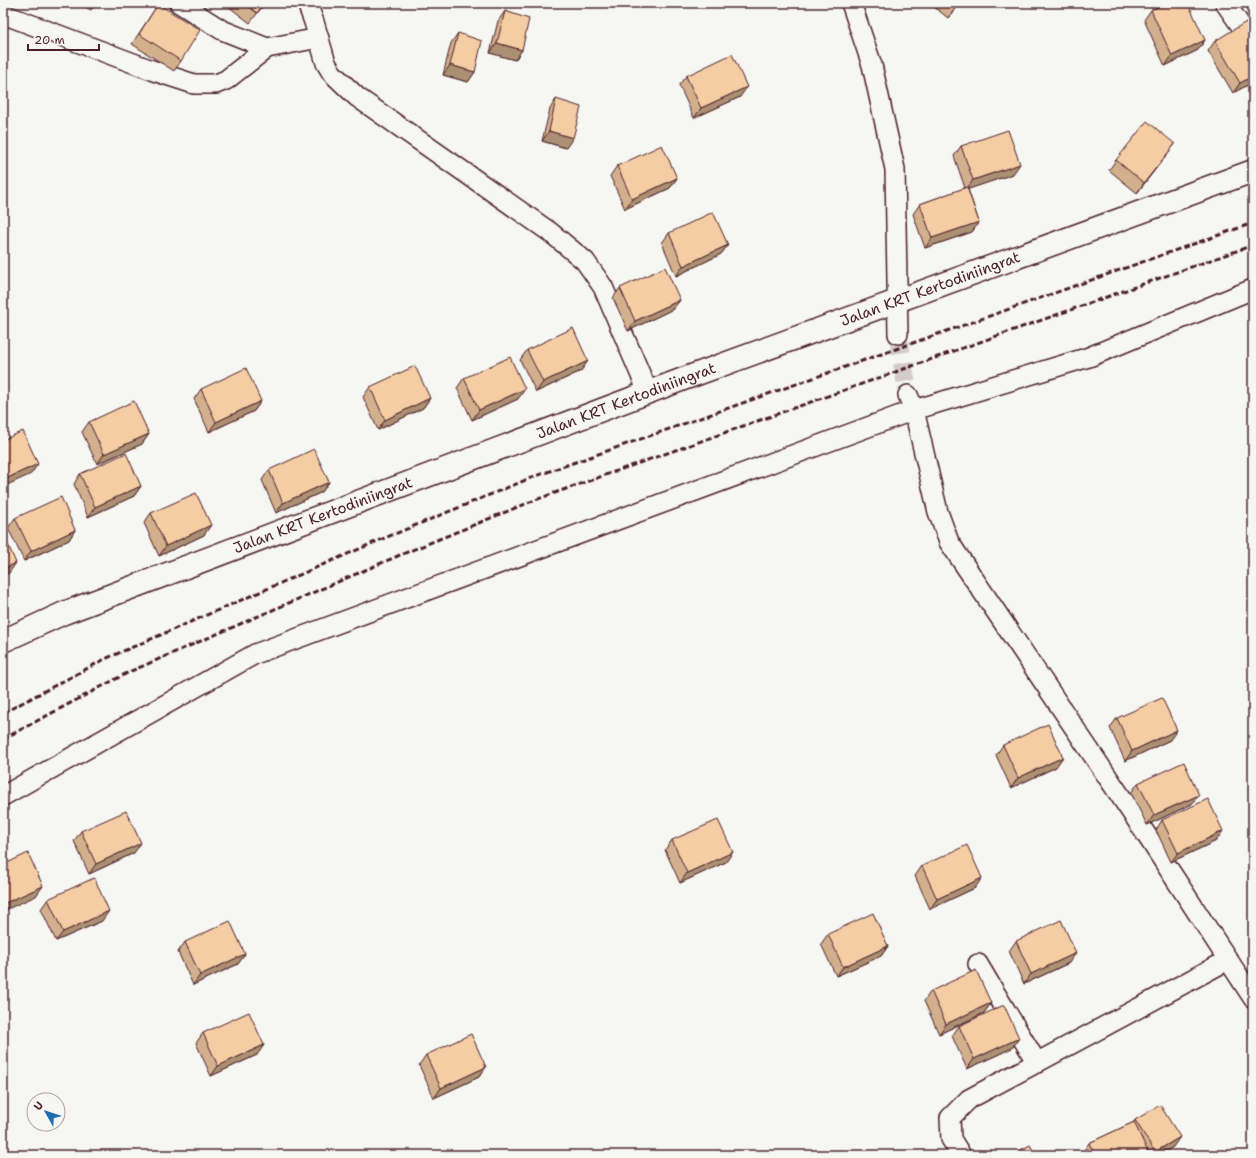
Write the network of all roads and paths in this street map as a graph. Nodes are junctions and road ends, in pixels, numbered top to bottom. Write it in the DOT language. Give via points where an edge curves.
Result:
graph roads {
  1 [pos="179,3"];
  2 [pos="307,3"];
  3 [pos="851,3"];
  4 [pos="1226,3"];
  5 [pos="3,14"];
  6 [pos="319,38"];
  7 [pos="1253,43"];
  8 [pos="267,48"];
  9 [pos="1253,171"];
  10 [pos="1253,290"];
  11 [pos="897,300"];
  12 [pos="898,334"];
  13 [pos="648,392"];
  14 [pos="911,402"];
  15 [pos="3,641"];
  16 [pos="3,796"];
  17 [pos="1228,960"];
  18 [pos="978,964"];
  19 [pos="1253,998"];
  20 [pos="1037,1063"];
  21 [pos="961,1155"];
  1 -- 8 [label="street" via="222,30"];
  2 -- 6 [label="street"];
  3 -- 11 [label="street" via="872,65 895,169"];
  4 -- 7 [label="street"];
  5 -- 8 [label="street" via="194,84 216,84 226,80"];
  6 -- 8 [label="street"];
  6 -- 13 [label="street" via="326,63 332,73 357,97 550,232 585,261 603,287"];
  9 -- 11 [label="main road, Jalan KRT Kertodiniingrat"];
  10 -- 14 [label="street" via="1089,357"];
  11 -- 12 [label="street"];
  11 -- 13 [label="main road, Jalan KRT Kertodiniingrat"];
  13 -- 15 [label="main road, Jalan KRT Kertodiniingrat" via="64,613"];
  14 -- 16 [label="street" via="256,654"];
  14 -- 17 [label="street" via="938,512 950,542"];
  17 -- 19 [label="street"];
  17 -- 20 [label="street"];
  18 -- 20 [label="street"];
  20 -- 21 [label="street" via="969,1099 950,1118 951,1139"];
}
